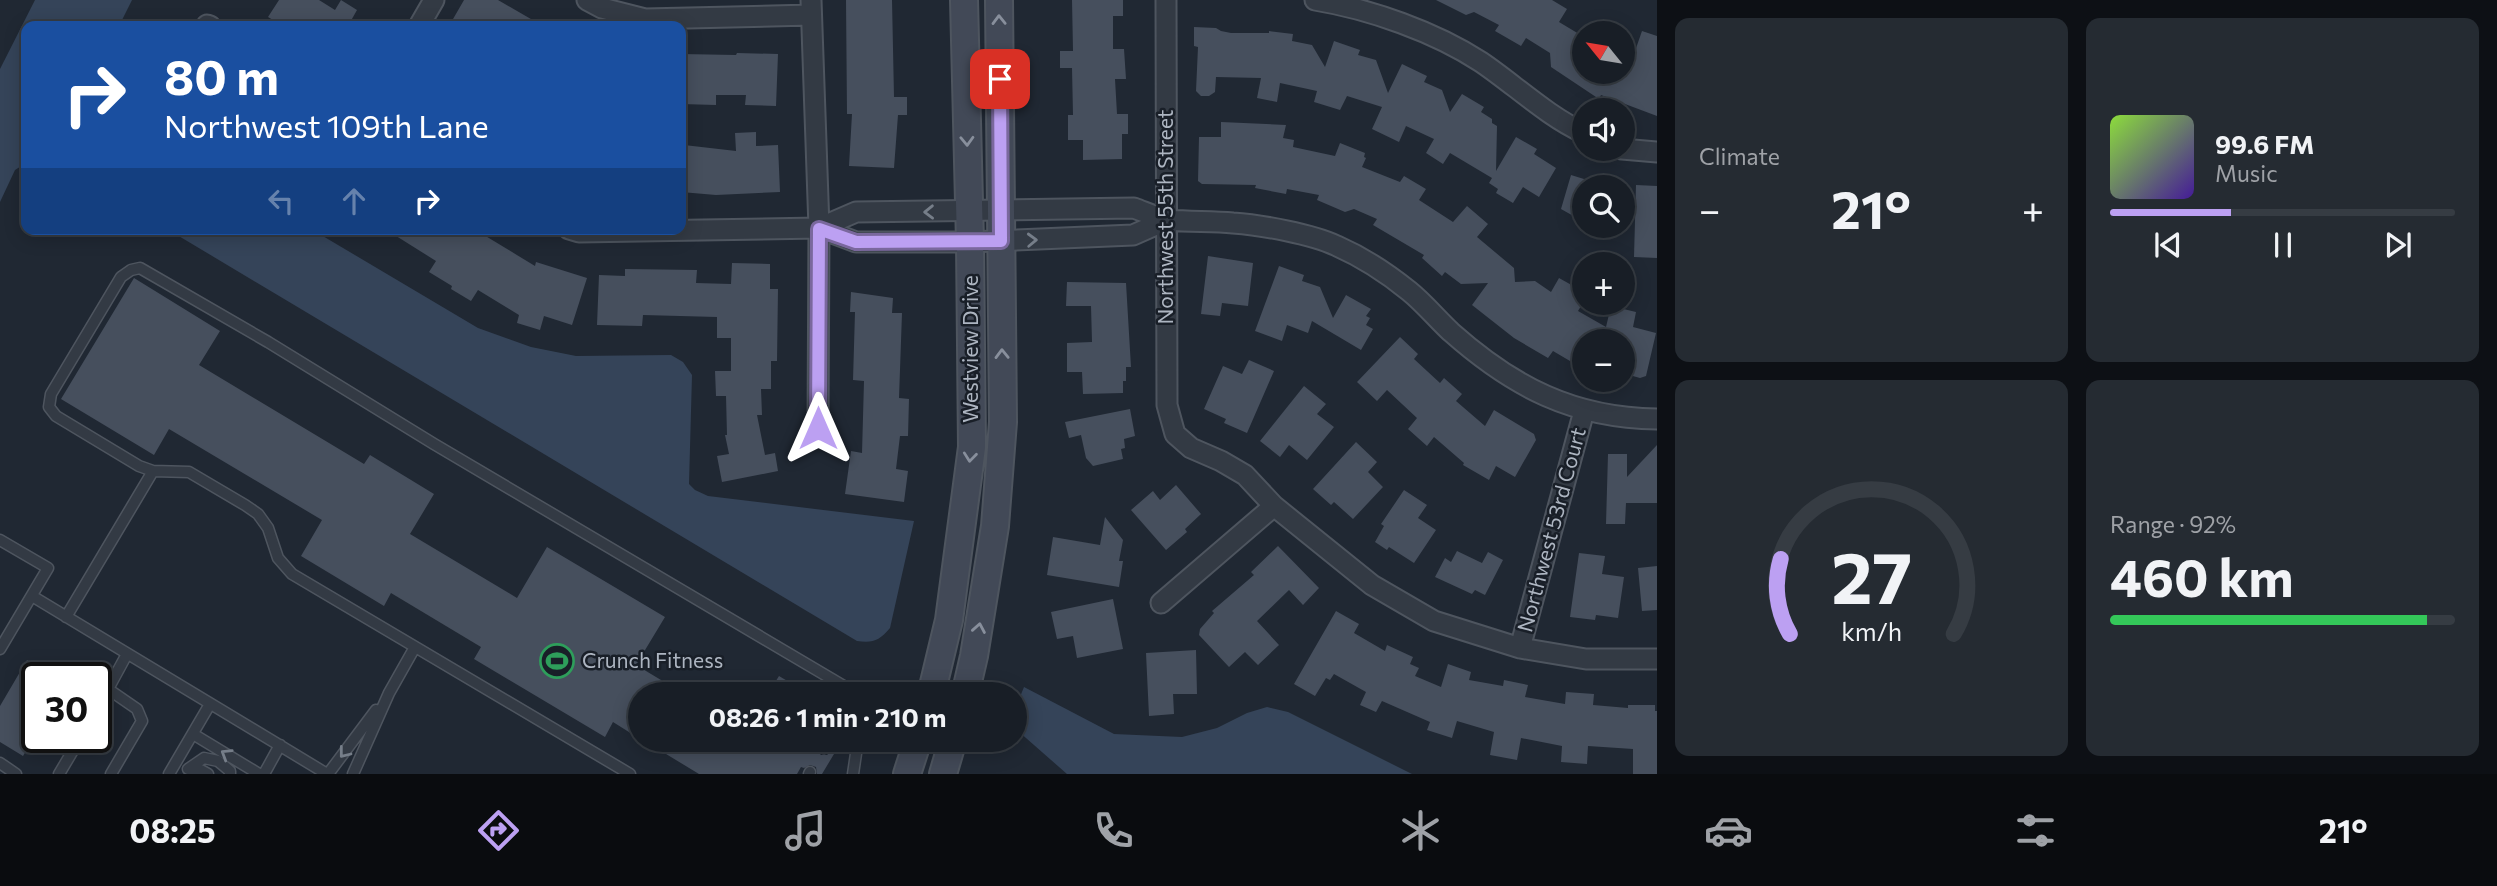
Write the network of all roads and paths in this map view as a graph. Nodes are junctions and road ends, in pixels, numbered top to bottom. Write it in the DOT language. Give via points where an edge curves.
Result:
graph roads {
  1 [pos="434,0"];
  2 [pos="587,0"];
  3 [pos="964,0"];
  4 [pos="999,0"];
  5 [pos="1166,0"];
  6 [pos="1315,0"];
  7 [pos="811,7"];
  8 [pos="422,21"];
  9 [pos="1572,125"];
  10 [pos="1635,150"];
  11 [pos="1657,152"];
  12 [pos="969,211"];
  13 [pos="1002,211"];
  14 [pos="1167,220"];
  15 [pos="819,229"];
  16 [pos="686,231"];
  17 [pos="1001,241"];
  18 [pos="970,242"];
  19 [pos="1584,411"];
  20 [pos="1657,419"];
  21 [pos="818,428"];
  22 [pos="153,471"];
  23 [pos="1274,506"];
  24 [pos="1,542"];
  25 [pos="32,596"];
  26 [pos="1161,603"];
  27 [pos="66,617"];
  28 [pos="415,647"];
  29 [pos="1520,648"];
  30 [pos="0,649"];
  31 [pos="127,654"];
  32 [pos="1657,659"];
  33 [pos="112,682"];
  34 [pos="837,682"];
  35 [pos="934,682"];
  36 [pos="968,682"];
  37 [pos="112,692"];
  38 [pos="389,693"];
  39 [pos="211,704"];
  40 [pos="193,733"];
  41 [pos="280,745"];
  42 [pos="856,752"];
  43 [pos="914,752"];
  44 [pos="949,752"];
  45 [pos="71,753"];
  46 [pos="0,763"];
  47 [pos="186,772"];
  48 [pos="16,774"];
  49 [pos="59,774"];
  50 [pos="111,774"];
  51 [pos="169,774"];
  52 [pos="208,774"];
  53 [pos="230,774"];
  54 [pos="261,774"];
  55 [pos="328,774"];
  56 [pos="353,774"];
  57 [pos="630,774"];
  58 [pos="853,774"];
  59 [pos="907,774"];
  60 [pos="943,774"];
  1 -- 8 [label="street"];
  2 -- 7 [label="street" via="645,19"];
  3 -- 12 [label="street, Westview Drive, one-way"];
  13 -- 4 [label="street, Westview Drive, one-way"];
  5 -- 14 [label="street, Northwest 55th Street"];
  6 -- 9 [label="street" via="1414,28 1479,61"];
  7 -- 15 [label="street"];
  10 -- 11 [label="street"];
  12 -- 13 [label="street"];
  12 -- 15 [label="street, one-way" via="856,212"];
  12 -- 18 [label="street, Westview Drive"];
  13 -- 14 [label="street" via="1134,208"];
  13 -- 17 [label="street, Westview Drive"];
  17 -- 14 [label="street, one-way" via="1133,235"];
  14 -- 19 [label="street" via="1237,223 1336,245 1410,292 1486,362 1528,388"];
  14 -- 23 [label="street, Northwest 55th Street" via="1167,405 1175,434 1191,448 1245,475"];
  15 -- 16 [label="street"];
  15 -- 18 [label="street" via="856,242"];
  15 -- 21 [label="street"];
  17 -- 18 [label="street"];
  36 -- 17 [label="street, Westview Drive, one-way" via="987,580 1003,422"];
  18 -- 35 [label="street, Westview Drive, one-way" via="972,447 948,620"];
  19 -- 20 [label="street"];
  19 -- 29 [label="street, Northwest 53rd Court"];
  22 -- 27 [label="lane"];
  22 -- 28 [label="lane" via="189,472 245,505 268,528 278,558 292,574"];
  22 -- 34 [label="lane" via="56,416 49,407 51,394 121,277 140,268"];
  23 -- 26 [label="street"];
  23 -- 29 [label="street" via="1382,591 1434,621"];
  24 -- 25 [label="lane" via="48,568"];
  25 -- 27 [label="lane"];
  25 -- 30 [label="lane"];
  27 -- 31 [label="lane"];
  28 -- 38 [label="lane"];
  28 -- 57 [label="lane"];
  29 -- 32 [label="street" via="1586,659"];
  31 -- 33 [label="lane"];
  31 -- 39 [label="lane"];
  37 -- 50 [label="lane" via="137,709 142,721"];
  38 -- 55 [label="lane, one-way"];
  38 -- 56 [label="lane"];
  39 -- 40 [label="lane"];
  39 -- 41 [label="lane"];
  40 -- 51 [label="lane"];
  54 -- 40 [label="lane, one-way"];
  41 -- 54 [label="lane"];
  41 -- 55 [label="lane"];
  42 -- 58 [label="lane"];
  43 -- 59 [label="street"];
  44 -- 60 [label="street"];
  45 -- 49 [label="lane"];
  46 -- 48 [label="lane"];
  47 -- 52 [label="lane" via="199,769"];
  47 -- 53 [label="lane" via="204,758 218,761"];
}
